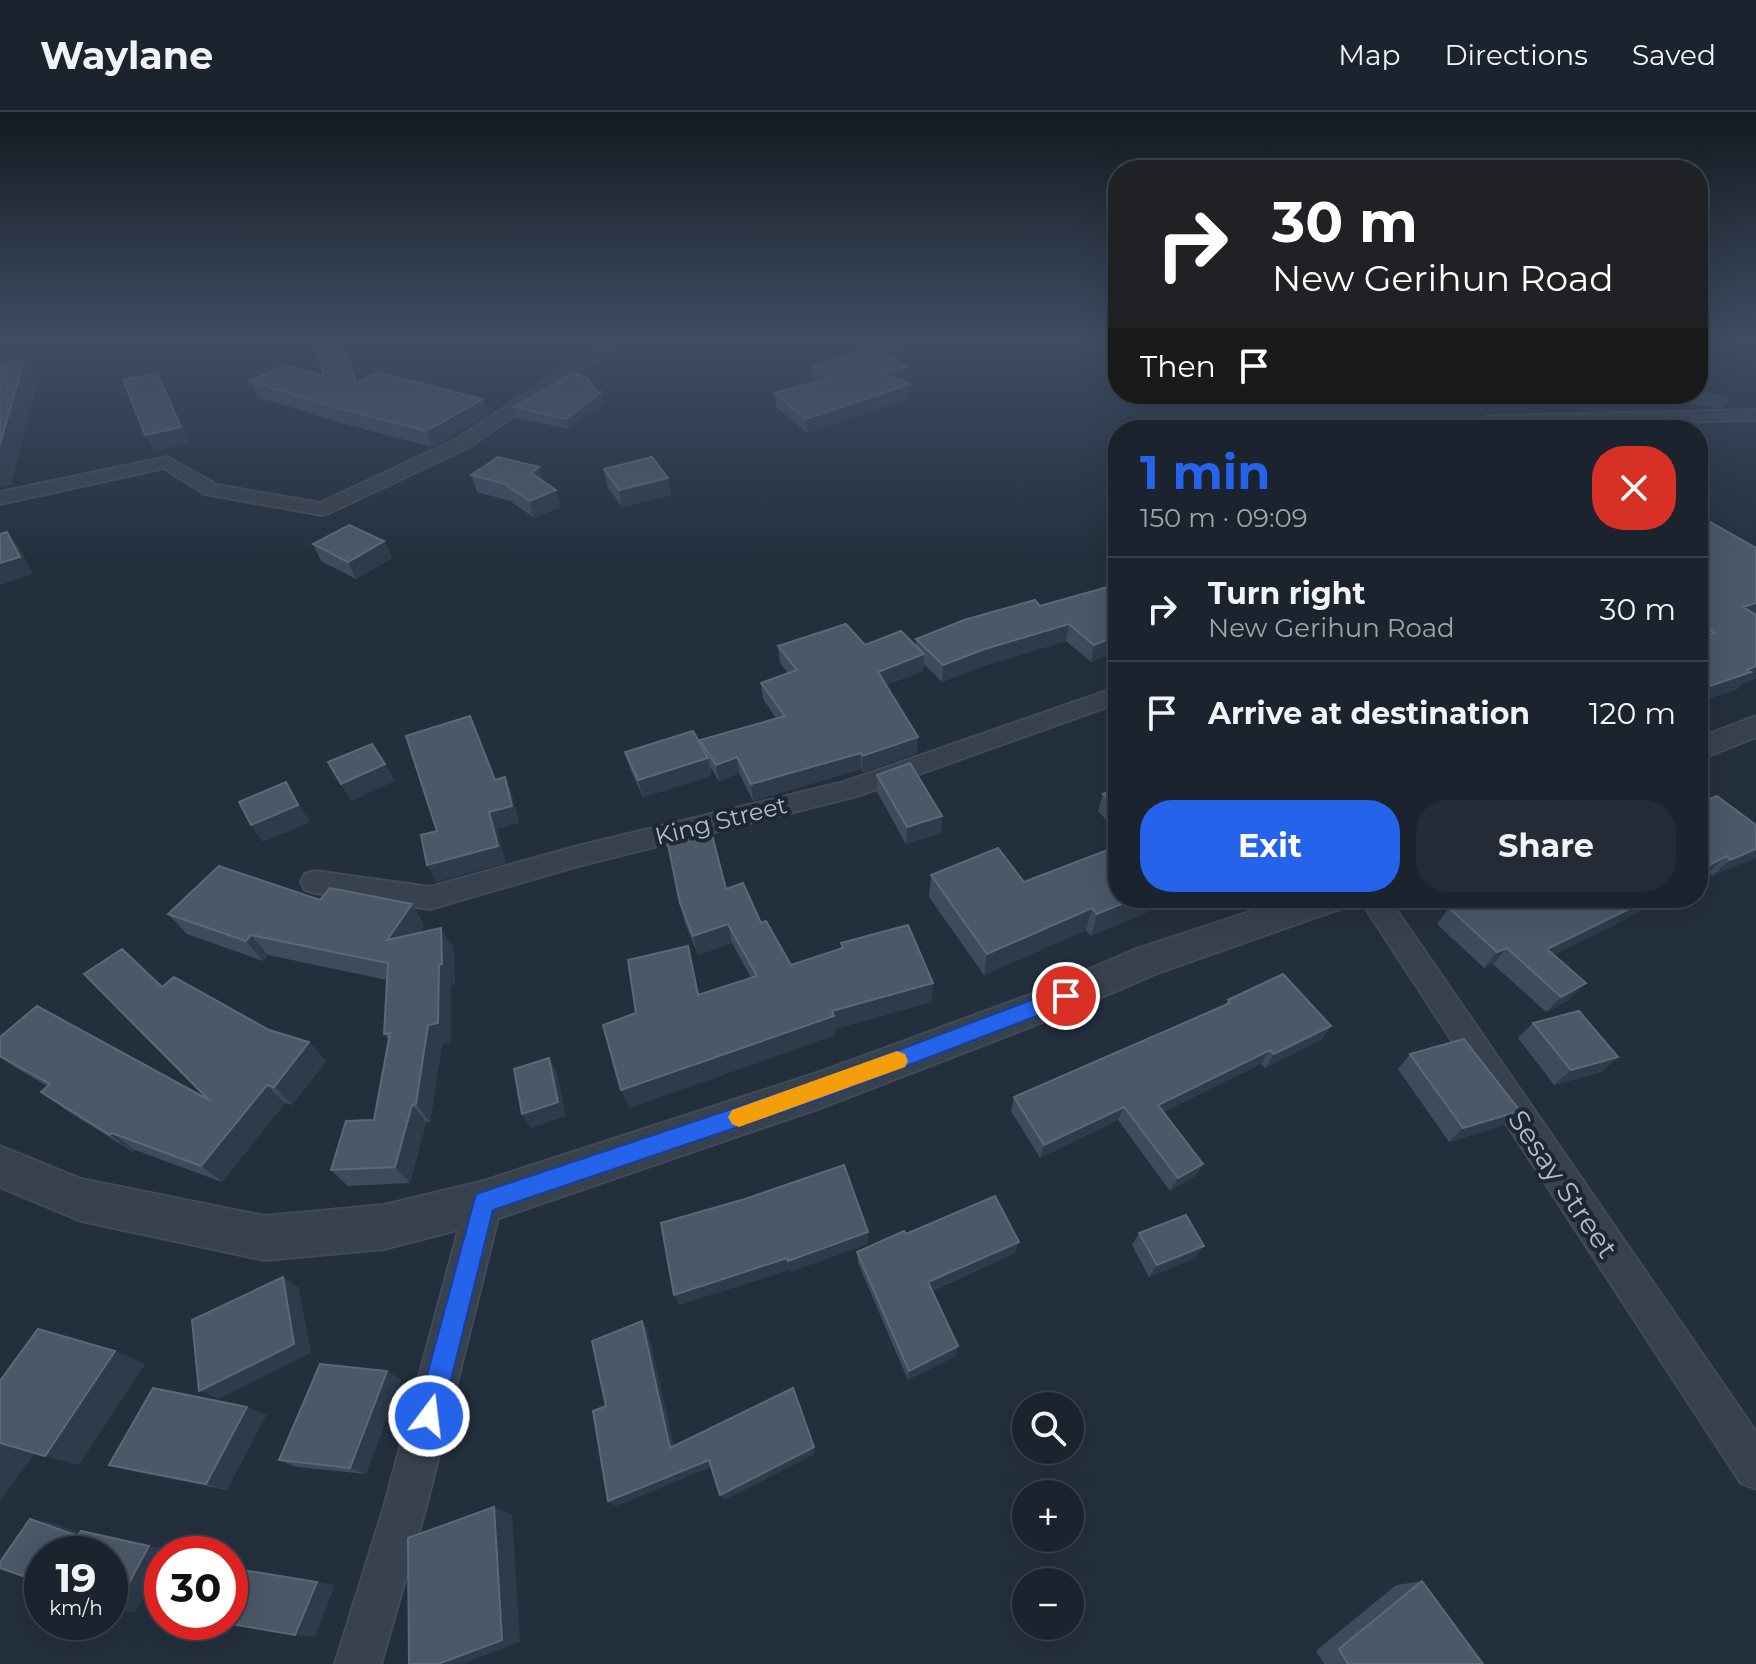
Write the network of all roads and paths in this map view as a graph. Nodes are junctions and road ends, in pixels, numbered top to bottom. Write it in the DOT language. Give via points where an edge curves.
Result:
graph roads {
  1 [pos="505,414"];
  2 [pos="1756,415"];
  3 [pos="1533,420"];
  4 [pos="0,498"];
  5 [pos="1108,699"];
  6 [pos="1756,726"];
  7 [pos="1708,746"];
  8 [pos="315,882"];
  9 [pos="1303,908"];
  10 [pos="1380,908"];
  11 [pos="0,1166"];
  12 [pos="484,1202"];
  13 [pos="1756,1468"];
  14 [pos="358,1664"];
  1 -- 4 [label="street" via="463,443 322,509 212,490 167,462"];
  2 -- 3 [label="street"];
  5 -- 8 [label="street, King Street" via="848,790 430,898"];
  6 -- 7 [label="street"];
  9 -- 12 [label="street" via="1147,961 823,1089"];
  10 -- 13 [label="street, Sesay Street"];
  11 -- 12 [label="street" via="81,1200 265,1238 384,1227"];
  12 -- 14 [label="street" via="405,1507"];
}
